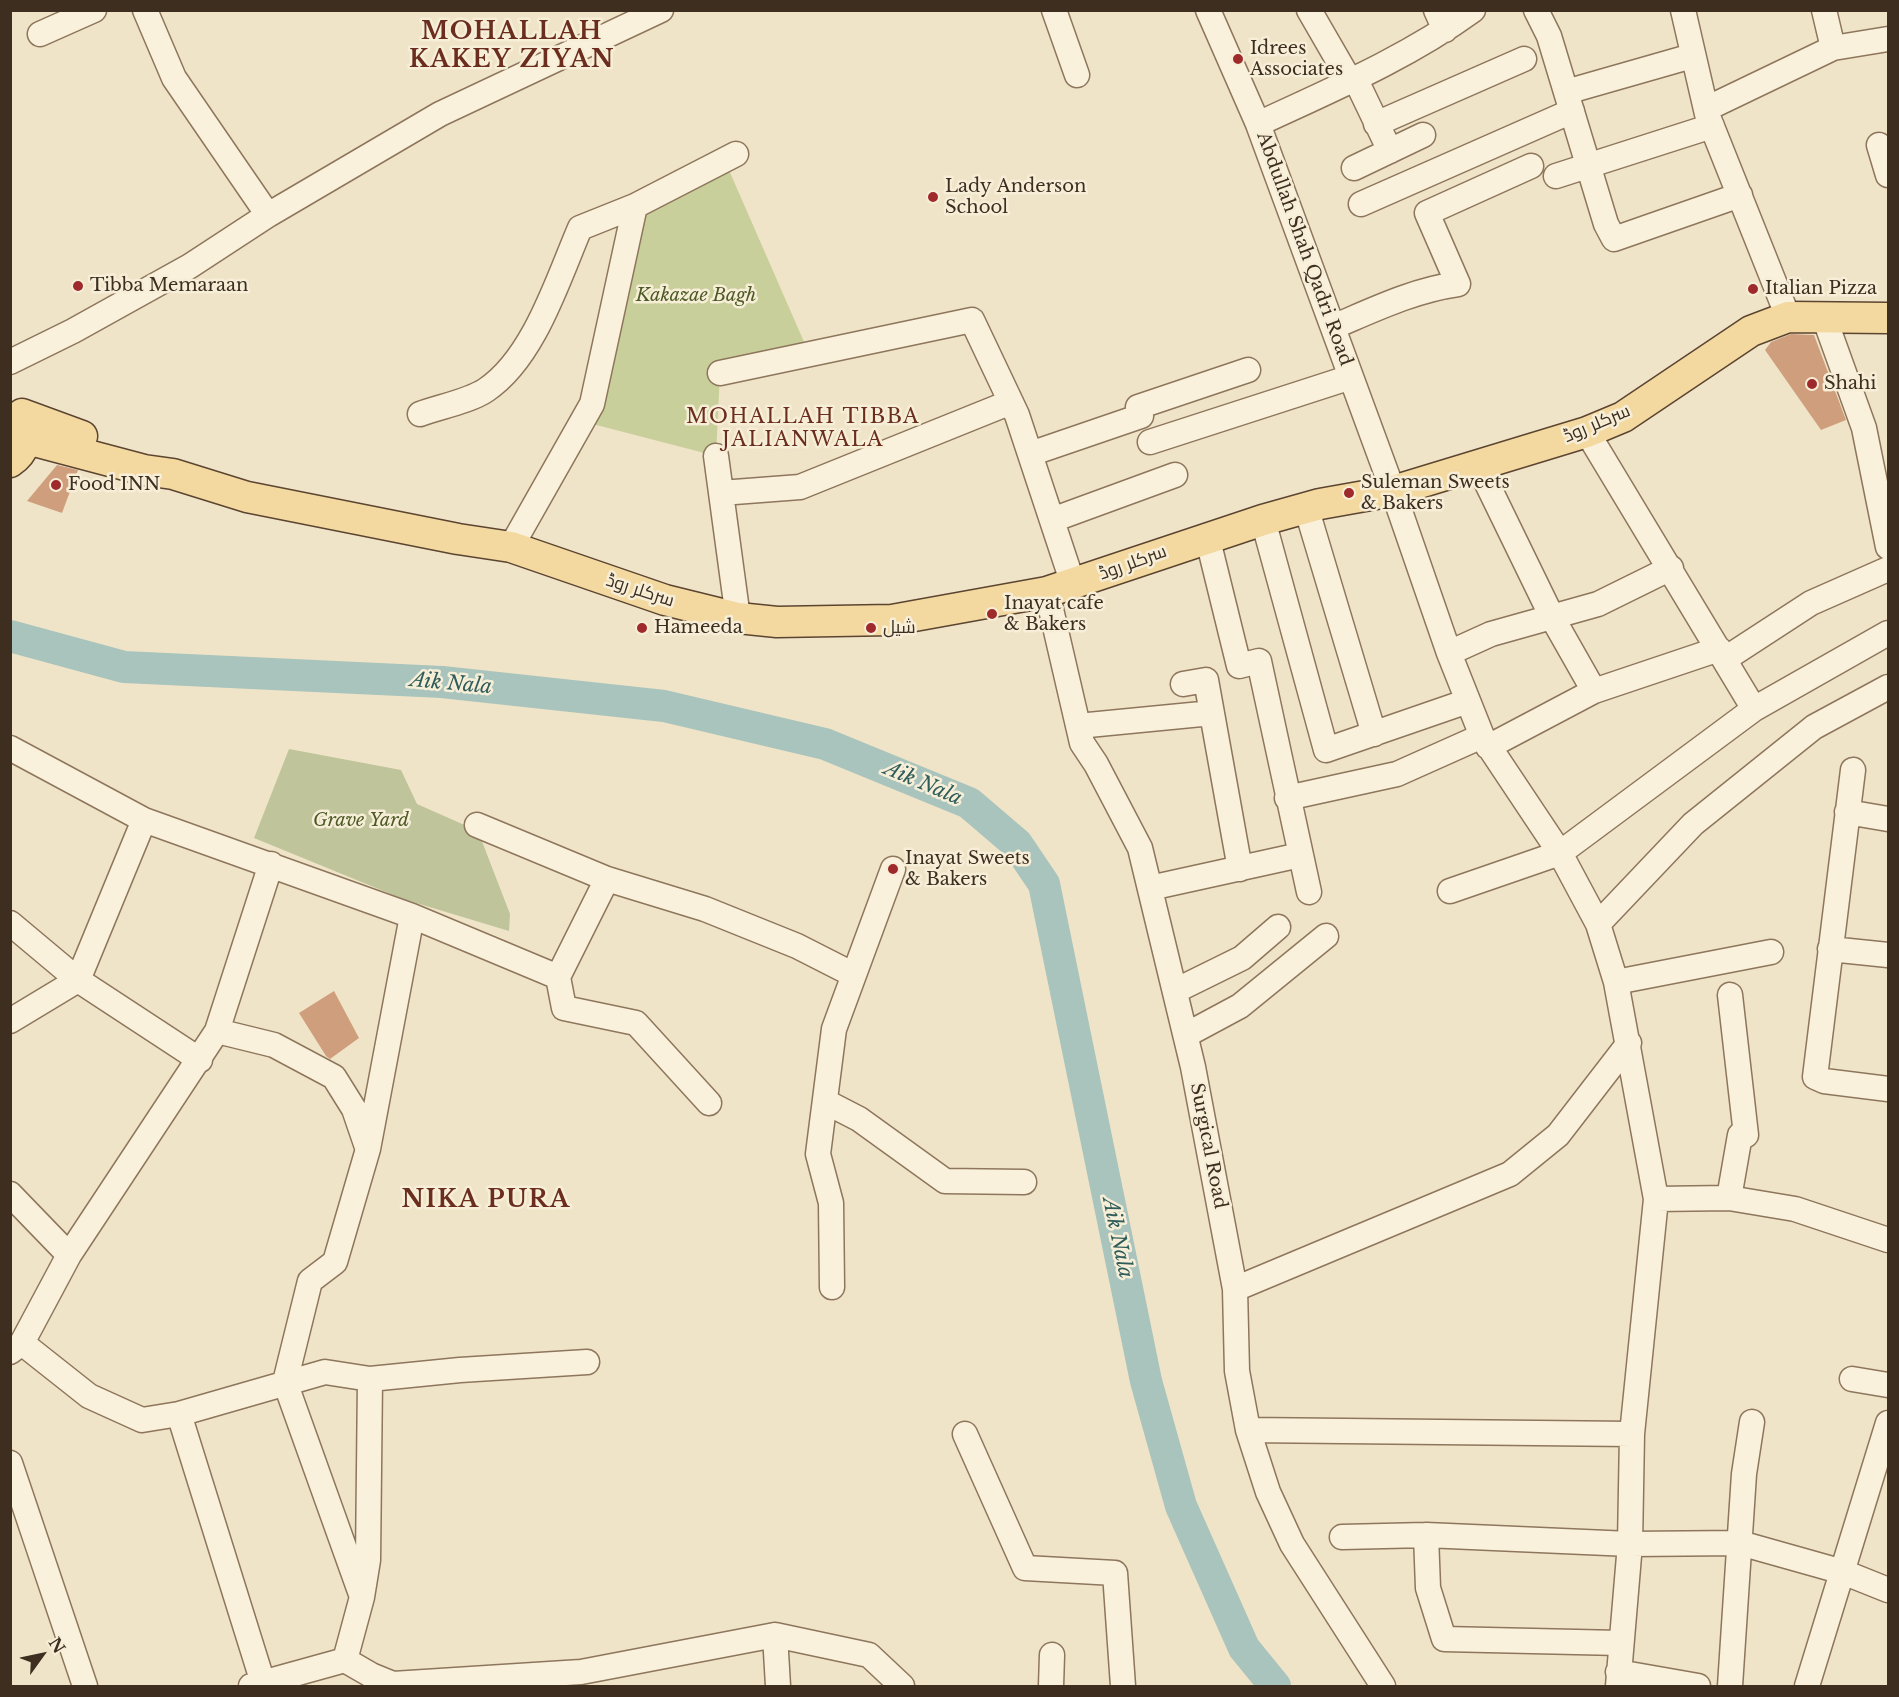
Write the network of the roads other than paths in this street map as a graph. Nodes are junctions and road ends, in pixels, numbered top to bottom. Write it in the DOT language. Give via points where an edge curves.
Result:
graph roads {
  1 [pos="94,10"];
  2 [pos="145,10"];
  3 [pos="661,10"];
  4 [pos="1054,10"];
  5 [pos="1208,10"];
  6 [pos="1310,10"];
  7 [pos="1473,10"];
  8 [pos="1536,10"];
  9 [pos="1683,10"];
  10 [pos="1824,10"];
  11 [pos="1441,20"];
  12 [pos="40,34"];
  13 [pos="1888,39"];
  14 [pos="1833,48"];
  15 [pos="1692,56"];
  16 [pos="1524,59"];
  17 [pos="1077,75"];
  18 [pos="1353,80"];
  19 [pos="1569,102"];
  20 [pos="1709,117"];
  21 [pos="1258,124"];
  22 [pos="1376,124"];
  23 [pos="1423,135"];
  24 [pos="1879,145"];
  25 [pos="1390,151"];
  26 [pos="735,154"];
  27 [pos="1531,166"];
  28 [pos="1589,167"];
  29 [pos="1354,168"];
  30 [pos="1888,174"];
  31 [pos="1556,176"];
  32 [pos="1740,195"];
  33 [pos="1361,204"];
  34 [pos="635,206"];
  35 [pos="268,215"];
  36 [pos="1788,317"];
  37 [pos="1824,317"];
  38 [pos="1888,318"];
  39 [pos="1333,327"];
  40 [pos="10,362"];
  41 [pos="1248,370"];
  42 [pos="720,373"];
  43 [pos="1351,377"];
  44 [pos="1011,402"];
  45 [pos="420,414"];
  46 [pos="17,430"];
  47 [pos="1587,432"];
  48 [pos="1150,442"];
  49 [pos="1030,454"];
  50 [pos="716,456"];
  51 [pos="1478,465"];
  52 [pos="1175,475"];
  53 [pos="1393,491"];
  54 [pos="721,493"];
  55 [pos="1306,507"];
  56 [pos="1052,519"];
  57 [pos="1263,520"];
  58 [pos="1207,536"];
  59 [pos="1888,546"];
  60 [pos="511,547"];
  61 [pos="1671,568"];
  62 [pos="1888,569"];
  63 [pos="1060,588"];
  64 [pos="1551,616"];
  65 [pos="738,618"];
  66 [pos="1888,633"];
  67 [pos="1449,653"];
  68 [pos="1722,654"];
  69 [pos="1184,684"];
  70 [pos="1888,687"];
  71 [pos="1594,691"];
  72 [pos="1468,701"];
  73 [pos="1754,709"];
  74 [pos="1212,712"];
  75 [pos="1078,726"];
  76 [pos="1374,734"];
  77 [pos="1485,742"];
  78 [pos="10,748"];
  79 [pos="1853,770"];
  80 [pos="1287,798"];
  81 [pos="1847,812"];
  82 [pos="1888,819"];
  83 [pos="144,820"];
  84 [pos="477,825"];
  85 [pos="1560,853"];
  86 [pos="1300,855"];
  87 [pos="271,864"];
  88 [pos="893,869"];
  89 [pos="1239,869"];
  90 [pos="607,879"];
  91 [pos="1150,888"];
  92 [pos="1450,891"];
  93 [pos="1309,892"];
  94 [pos="412,916"];
  95 [pos="10,923"];
  96 [pos="1598,924"];
  97 [pos="1278,927"];
  98 [pos="1326,936"];
  99 [pos="1830,949"];
  100 [pos="1771,952"];
  101 [pos="1888,955"];
  102 [pos="854,975"];
  103 [pos="558,977"];
  104 [pos="78,980"];
  105 [pos="1616,982"];
  106 [pos="1174,991"];
  107 [pos="1730,995"];
  108 [pos="10,1021"];
  109 [pos="217,1031"];
  110 [pos="1185,1035"];
  111 [pos="1629,1043"];
  112 [pos="200,1060"];
  113 [pos="1888,1089"];
  114 [pos="826,1102"];
  115 [pos="709,1103"];
  116 [pos="368,1149"];
  117 [pos="1024,1182"];
  118 [pos="10,1194"];
  119 [pos="1729,1198"];
  120 [pos="1656,1199"];
  121 [pos="1888,1240"];
  122 [pos="69,1255"];
  123 [pos="832,1287"];
  124 [pos="1234,1289"];
  125 [pos="16,1348"];
  126 [pos="587,1362"];
  127 [pos="370,1379"];
  128 [pos="1852,1379"];
  129 [pos="285,1382"];
  130 [pos="1888,1384"];
  131 [pos="179,1414"];
  132 [pos="1752,1422"];
  133 [pos="1888,1423"];
  134 [pos="1248,1430"];
  135 [pos="964,1434"];
  136 [pos="1632,1434"];
  137 [pos="10,1463"];
  138 [pos="1426,1535"];
  139 [pos="1342,1537"];
  140 [pos="1740,1543"];
  141 [pos="1630,1544"];
  142 [pos="1843,1572"];
  143 [pos="1888,1590"];
  144 [pos="362,1597"];
  145 [pos="775,1635"];
  146 [pos="1620,1643"];
  147 [pos="1052,1656"];
  148 [pos="345,1660"];
  149 [pos="582,1679"];
  150 [pos="1618,1679"];
  151 [pos="270,1683"];
  152 [pos="85,1686"];
  153 [pos="778,1686"];
  154 [pos="902,1686"];
  155 [pos="1051,1686"];
  156 [pos="1123,1686"];
  157 [pos="1383,1686"];
  158 [pos="1698,1686"];
  159 [pos="1730,1686"];
  160 [pos="1807,1686"];
  1 -- 12 [label="street"];
  2 -- 35 [label="street" via="174,78"];
  3 -- 35 [label="street" via="440,114"];
  4 -- 17 [label="street"];
  5 -- 21 [label="street, Abdullah Shah Qadri Road"];
  6 -- 18 [label="street"];
  7 -- 11 [label="street"];
  8 -- 19 [label="street" via="1549,36"];
  9 -- 15 [label="street"];
  10 -- 14 [label="street"];
  11 -- 18 [label="street"];
  13 -- 14 [label="street"];
  14 -- 20 [label="street"];
  15 -- 19 [label="street"];
  15 -- 20 [label="street"];
  16 -- 22 [label="street"];
  18 -- 21 [label="street"];
  18 -- 22 [label="street"];
  19 -- 28 [label="street"];
  19 -- 33 [label="street"];
  20 -- 28 [label="street"];
  20 -- 32 [label="street"];
  21 -- 39 [label="street, Abdullah Shah Qadri Road"];
  22 -- 25 [label="street"];
  23 -- 25 [label="street"];
  24 -- 30 [label="street"];
  25 -- 29 [label="street"];
  26 -- 34 [label="street"];
  27 -- 39 [label="street" via="1427,213 1458,284 1396,300"];
  28 -- 31 [label="street"];
  28 -- 32 [label="street" via="1614,239"];
  32 -- 36 [label="street"];
  34 -- 45 [label="street" via="579,228 549,303 515,363 485,391"];
  34 -- 60 [label="street" via="592,404"];
  35 -- 40 [label="street" via="190,266 73,332"];
  36 -- 37 [label="main road, سرکلر روڈ"];
  36 -- 47 [label="main road, سرکلر روڈ" via="1752,331 1623,417"];
  37 -- 38 [label="main road, سرکلر روڈ"];
  37 -- 59 [label="street" via="1864,428"];
  39 -- 43 [label="street, Abdullah Shah Qadri Road"];
  41 -- 49 [label="street" via="1138,407 1141,416"];
  42 -- 44 [label="street, Surgical Road" via="972,320"];
  43 -- 48 [label="street"];
  43 -- 53 [label="street, Abdullah Shah Qadri Road"];
  44 -- 49 [label="street, Surgical Road"];
  44 -- 54 [label="street" via="800,487"];
  46 -- 60 [label="main road, سرکلر روڈ" via="247,497"];
  47 -- 51 [label="main road, سرکلر روڈ"];
  47 -- 61 [label="street"];
  49 -- 56 [label="street, Surgical Road"];
  50 -- 54 [label="street"];
  51 -- 53 [label="main road, سرکلر روڈ"];
  51 -- 64 [label="street"];
  52 -- 56 [label="street"];
  53 -- 55 [label="main road, سرکلر روڈ"];
  53 -- 67 [label="street, Abdullah Shah Qadri Road"];
  54 -- 65 [label="street"];
  55 -- 57 [label="main road, سرکلر روڈ"];
  55 -- 76 [label="street"];
  56 -- 63 [label="street, Surgical Road"];
  57 -- 58 [label="main road, سرکلر روڈ"];
  57 -- 76 [label="street" via="1326,750"];
  58 -- 63 [label="main road, سرکلر روڈ"];
  58 -- 80 [label="street" via="1239,666 1259,661"];
  60 -- 65 [label="main road, سرکلر روڈ" via="665,600"];
  61 -- 64 [label="street" via="1598,604"];
  61 -- 68 [label="street"];
  62 -- 68 [label="street" via="1811,603"];
  63 -- 65 [label="main road, سرکلر روڈ" via="892,620 777,622"];
  63 -- 75 [label="street, Surgical Road"];
  64 -- 67 [label="street" via="1491,634"];
  64 -- 71 [label="street"];
  66 -- 73 [label="street"];
  67 -- 72 [label="street, Abdullah Shah Qadri Road"];
  68 -- 71 [label="street"];
  68 -- 73 [label="street"];
  69 -- 74 [label="street" via="1206,680"];
  70 -- 96 [label="street" via="1814,727 1693,824"];
  71 -- 77 [label="street"];
  72 -- 76 [label="street"];
  72 -- 77 [label="street, Abdullah Shah Qadri Road"];
  73 -- 85 [label="street"];
  74 -- 75 [label="street"];
  74 -- 89 [label="street"];
  75 -- 91 [label="street, Surgical Road" via="1082,743 1140,848"];
  77 -- 80 [label="street" via="1397,774"];
  77 -- 85 [label="street, Abdullah Shah Qadri Road"];
  78 -- 83 [label="street"];
  79 -- 81 [label="street"];
  80 -- 86 [label="street"];
  81 -- 82 [label="street"];
  81 -- 99 [label="street"];
  83 -- 87 [label="street"];
  83 -- 104 [label="street"];
  84 -- 90 [label="street"];
  85 -- 92 [label="street"];
  85 -- 96 [label="street, Abdullah Shah Qadri Road"];
  86 -- 89 [label="street"];
  86 -- 93 [label="street"];
  87 -- 94 [label="street"];
  87 -- 109 [label="street"];
  88 -- 102 [label="street"];
  89 -- 91 [label="street"];
  90 -- 102 [label="street" via="705,909 797,946"];
  90 -- 103 [label="street"];
  91 -- 106 [label="street, Surgical Road"];
  94 -- 103 [label="street"];
  94 -- 116 [label="street"];
  95 -- 104 [label="street"];
  96 -- 105 [label="street, Abdullah Shah Qadri Road"];
  97 -- 106 [label="street" via="1242,958"];
  98 -- 110 [label="street" via="1240,1006"];
  99 -- 101 [label="street"];
  99 -- 113 [label="street" via="1815,1077"];
  100 -- 105 [label="street"];
  102 -- 114 [label="street" via="834,1029"];
  103 -- 115 [label="street" via="564,1008 636,1023"];
  104 -- 108 [label="street"];
  104 -- 112 [label="street"];
  105 -- 111 [label="street, Abdullah Shah Qadri Road"];
  106 -- 110 [label="street, Surgical Road"];
  107 -- 119 [label="street" via="1746,1135 1740,1135"];
  109 -- 112 [label="street"];
  109 -- 116 [label="street" via="274,1045 334,1077 354,1109"];
  110 -- 124 [label="street, Surgical Road"];
  111 -- 120 [label="street, Abdullah Shah Qadri Road"];
  111 -- 124 [label="street" via="1558,1136 1510,1174"];
  112 -- 122 [label="street"];
  114 -- 117 [label="street" via="859,1119 945,1180"];
  114 -- 123 [label="street" via="818,1154 831,1203"];
  116 -- 129 [label="street" via="335,1262 310,1281"];
  118 -- 122 [label="street"];
  119 -- 120 [label="street"];
  119 -- 121 [label="street" via="1796,1209"];
  120 -- 136 [label="street, Abdullah Shah Qadri Road"];
  122 -- 125 [label="street"];
  124 -- 134 [label="street, Surgical Road" via="1237,1371"];
  125 -- 131 [label="street" via="89,1396 142,1420"];
  126 -- 127 [label="street"];
  127 -- 129 [label="street" via="326,1372"];
  127 -- 144 [label="street" via="368,1560"];
  128 -- 130 [label="street"];
  129 -- 131 [label="street"];
  129 -- 144 [label="street"];
  131 -- 151 [label="street"];
  132 -- 140 [label="street"];
  133 -- 142 [label="street"];
  134 -- 136 [label="street"];
  134 -- 157 [label="street, Surgical Road" via="1268,1492 1292,1544"];
  135 -- 156 [label="street" via="1025,1568 1115,1573"];
  136 -- 141 [label="street, Abdullah Shah Qadri Road"];
  137 -- 152 [label="street"];
  138 -- 139 [label="street"];
  138 -- 141 [label="street"];
  138 -- 146 [label="street" via="1428,1588 1444,1639"];
  140 -- 141 [label="street"];
  140 -- 142 [label="street"];
  140 -- 159 [label="street"];
  141 -- 146 [label="street, Abdullah Shah Qadri Road"];
  142 -- 143 [label="street"];
  142 -- 160 [label="street"];
  144 -- 148 [label="street"];
  145 -- 149 [label="street"];
  145 -- 153 [label="street"];
  145 -- 154 [label="street" via="869,1655"];
  146 -- 150 [label="street, Abdullah Shah Qadri Road"];
  147 -- 155 [label="street"];
  148 -- 149 [label="street" via="393,1683"];
  148 -- 151 [label="street"];
  150 -- 158 [label="street"];
}
